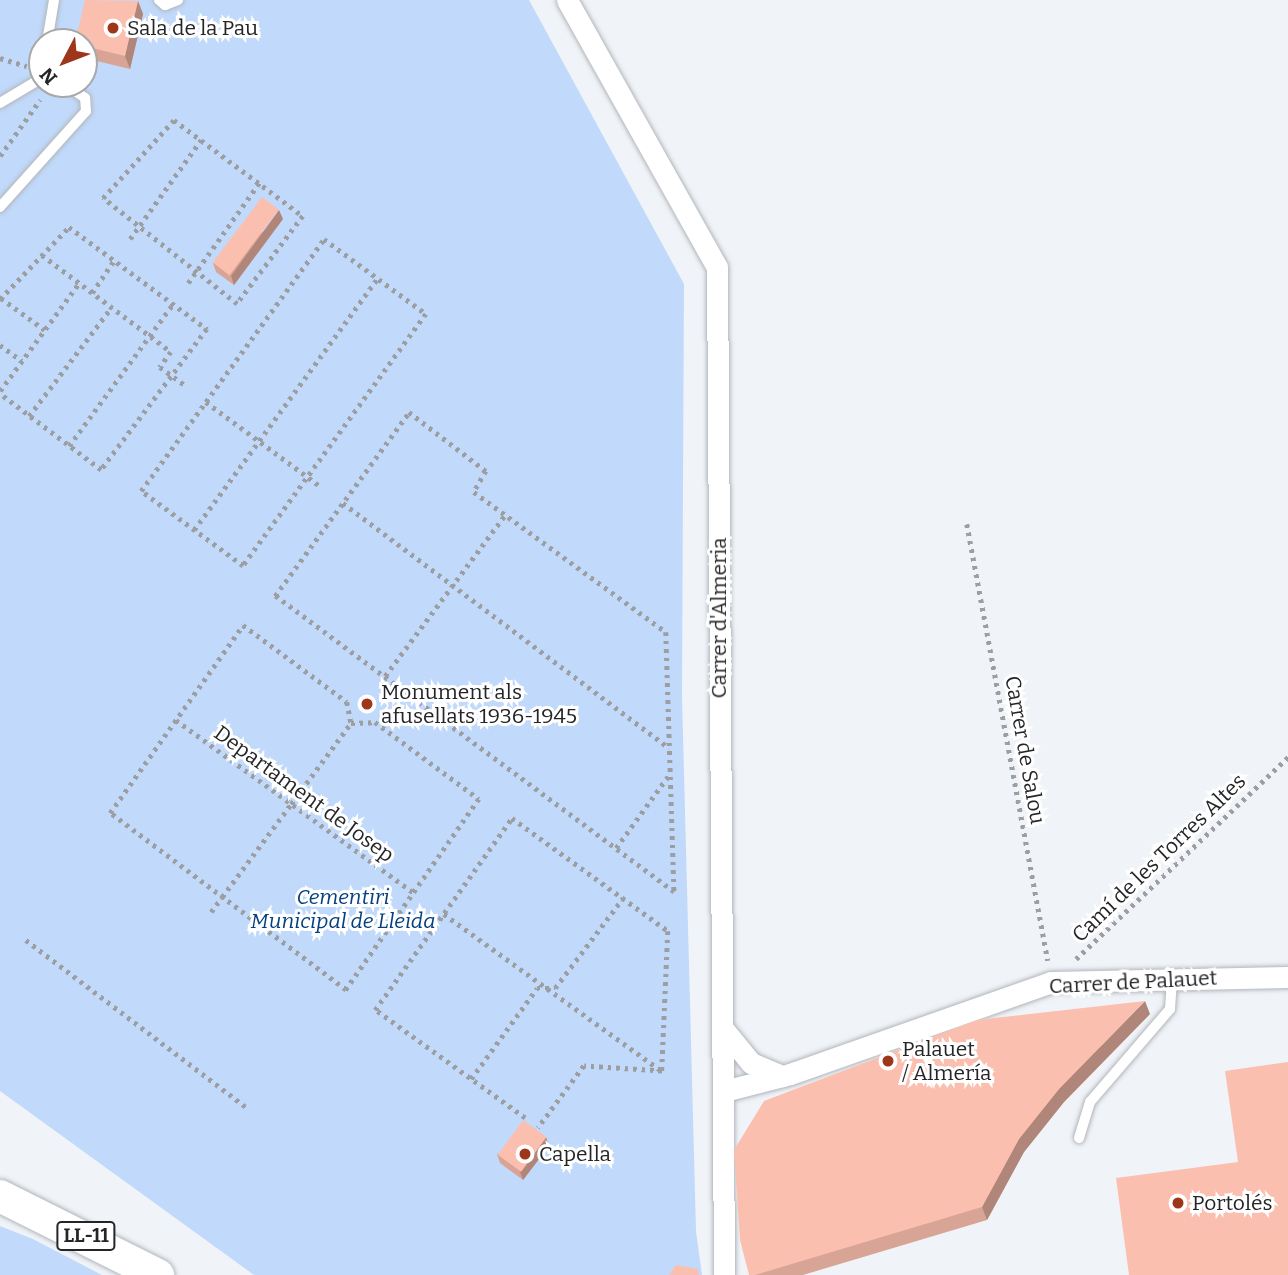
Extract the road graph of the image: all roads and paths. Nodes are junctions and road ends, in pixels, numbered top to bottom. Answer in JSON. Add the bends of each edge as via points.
{"nodes":[{"id":1,"x":54,"y":0,"type":"edge"},
{"id":2,"x":159,"y":0,"type":"edge"},
{"id":3,"x":178,"y":0,"type":"edge"},
{"id":4,"x":566,"y":0,"type":"edge"},
{"id":5,"x":49,"y":28,"type":"edge"},
{"id":6,"x":0,"y":58,"type":"edge"},
{"id":7,"x":28,"y":66,"type":"edge"},
{"id":8,"x":28,"y":90,"type":"edge"},
{"id":9,"x":35,"y":98,"type":"edge"},
{"id":10,"x":85,"y":98,"type":"edge"},
{"id":11,"x":0,"y":103,"type":"edge"},
{"id":12,"x":201,"y":140,"type":"junction"},
{"id":13,"x":0,"y":156,"type":"edge"},
{"id":14,"x":259,"y":183,"type":"junction"},
{"id":15,"x":0,"y":207,"type":"edge"},
{"id":16,"x":139,"y":226,"type":"junction"},
{"id":17,"x":130,"y":239,"type":"dead end"},
{"id":18,"x":42,"y":255,"type":"junction"},
{"id":19,"x":114,"y":260,"type":"junction"},
{"id":20,"x":196,"y":271,"type":"junction"},
{"id":21,"x":378,"y":278,"type":"junction"},
{"id":22,"x":79,"y":283,"type":"junction"},
{"id":23,"x":188,"y":283,"type":"dead end"},
{"id":24,"x":92,"y":293,"type":"junction"},
{"id":25,"x":1,"y":298,"type":"edge"},
{"id":26,"x":173,"y":304,"type":"junction"},
{"id":27,"x":111,"y":307,"type":"junction"},
{"id":28,"x":45,"y":330,"type":"junction"},
{"id":29,"x":150,"y":337,"type":"junction"},
{"id":30,"x":0,"y":345,"type":"edge"},
{"id":31,"x":22,"y":361,"type":"junction"},
{"id":32,"x":172,"y":376,"type":"junction"},
{"id":33,"x":186,"y":386,"type":"dead end"},
{"id":34,"x":0,"y":393,"type":"edge"},
{"id":35,"x":206,"y":401,"type":"junction"},
{"id":36,"x":29,"y":416,"type":"junction"},
{"id":37,"x":260,"y":441,"type":"junction"},
{"id":38,"x":69,"y":446,"type":"junction"},
{"id":39,"x":308,"y":477,"type":"junction"},
{"id":40,"x":320,"y":486,"type":"dead end"},
{"id":41,"x":343,"y":503,"type":"junction"},
{"id":42,"x":505,"y":515,"type":"junction"},
{"id":43,"x":967,"y":524,"type":"dead end"},
{"id":44,"x":194,"y":530,"type":"junction"},
{"id":45,"x":453,"y":586,"type":"junction"},
{"id":46,"x":385,"y":676,"type":"junction"},
{"id":47,"x":176,"y":720,"type":"junction"},
{"id":48,"x":351,"y":723,"type":"junction"},
{"id":49,"x":670,"y":748,"type":"junction"},
{"id":50,"x":1288,"y":757,"type":"edge"},
{"id":51,"x":671,"y":774,"type":"junction"},
{"id":52,"x":292,"y":804,"type":"junction"},
{"id":53,"x":616,"y":848,"type":"junction"},
{"id":54,"x":414,"y":893,"type":"junction"},
{"id":55,"x":222,"y":897,"type":"junction"},
{"id":56,"x":623,"y":898,"type":"junction"},
{"id":57,"x":211,"y":912,"type":"dead end"},
{"id":58,"x":444,"y":914,"type":"junction"},
{"id":59,"x":26,"y":940,"type":"dead end"},
{"id":60,"x":1288,"y":977,"type":"edge"},
{"id":61,"x":1172,"y":978,"type":"junction"},
{"id":62,"x":1052,"y":982,"type":"junction"},
{"id":63,"x":547,"y":988,"type":"junction"},
{"id":64,"x":724,"y":1030,"type":"junction"},
{"id":65,"x":662,"y":1071,"type":"junction"},
{"id":66,"x":782,"y":1076,"type":"junction"},
{"id":67,"x":471,"y":1079,"type":"junction"},
{"id":68,"x":724,"y":1091,"type":"junction"},
{"id":69,"x":249,"y":1109,"type":"dead end"},
{"id":70,"x":525,"y":1118,"type":"edge"},
{"id":71,"x":538,"y":1128,"type":"edge"},
{"id":72,"x":1079,"y":1138,"type":"dead end"},
{"id":73,"x":0,"y":1196,"type":"edge"},
{"id":74,"x":158,"y":1275,"type":"edge"},
{"id":75,"x":724,"y":1275,"type":"edge"}],
"edges":[{"from":1,"to":5,"type":"lane"},
{"from":2,"to":3,"type":"lane","via":[[165,5]]},
{"from":4,"to":64,"type":"street","name":"Carrer d'Almeria","via":[[717,267],[720,980]]},
{"from":6,"to":7,"type":"path"},
{"from":8,"to":11,"type":"lane"},
{"from":9,"to":13,"type":"path"},
{"from":10,"to":15,"type":"lane","via":[[86,111]]},
{"from":12,"to":14,"type":"path"},
{"from":12,"to":16,"type":"path"},
{"from":12,"to":16,"type":"path","via":[[174,120],[103,198]]},
{"from":14,"to":20,"type":"path"},
{"from":14,"to":20,"type":"path","via":[[303,216],[237,304]]},
{"from":16,"to":17,"type":"path"},
{"from":16,"to":20,"type":"path"},
{"from":18,"to":19,"type":"path","via":[[69,227]]},
{"from":18,"to":22,"type":"path"},
{"from":18,"to":25,"type":"path"},
{"from":19,"to":24,"type":"path"},
{"from":19,"to":26,"type":"path"},
{"from":20,"to":23,"type":"path"},
{"from":21,"to":35,"type":"path","via":[[324,239]]},
{"from":21,"to":37,"type":"path"},
{"from":21,"to":39,"type":"path","via":[[426,314]]},
{"from":22,"to":24,"type":"path"},
{"from":22,"to":28,"type":"path"},
{"from":24,"to":27,"type":"path"},
{"from":25,"to":28,"type":"path"},
{"from":26,"to":29,"type":"path"},
{"from":26,"to":32,"type":"path","via":[[207,329]]},
{"from":27,"to":29,"type":"path"},
{"from":27,"to":36,"type":"path"},
{"from":28,"to":31,"type":"path"},
{"from":29,"to":32,"type":"path","via":[[171,352],[160,368]]},
{"from":29,"to":38,"type":"path"},
{"from":30,"to":31,"type":"path"},
{"from":31,"to":34,"type":"path"},
{"from":32,"to":33,"type":"path"},
{"from":32,"to":38,"type":"path","via":[[101,470]]},
{"from":34,"to":36,"type":"path"},
{"from":35,"to":37,"type":"path"},
{"from":35,"to":44,"type":"path","via":[[141,491]]},
{"from":36,"to":38,"type":"path"},
{"from":37,"to":39,"type":"path"},
{"from":37,"to":44,"type":"path"},
{"from":39,"to":40,"type":"path"},
{"from":39,"to":44,"type":"path","via":[[243,566]]},
{"from":41,"to":42,"type":"path","via":[[409,412],[486,471],[474,492]]},
{"from":41,"to":45,"type":"path"},
{"from":41,"to":46,"type":"path","via":[[275,596]]},
{"from":42,"to":45,"type":"path"},
{"from":42,"to":49,"type":"path","via":[[666,632]]},
{"from":43,"to":62,"type":"path","name":"Carrer de Salou"},
{"from":45,"to":46,"type":"path"},
{"from":45,"to":49,"type":"path"},
{"from":46,"to":53,"type":"path"},
{"from":47,"to":48,"type":"path","via":[[243,625],[347,702]]},
{"from":47,"to":52,"type":"path","name":"Departament de Josep"},
{"from":47,"to":55,"type":"path","via":[[110,813]]},
{"from":48,"to":52,"type":"path"},
{"from":48,"to":54,"type":"path","via":[[375,722],[479,799]]},
{"from":49,"to":51,"type":"path"},
{"from":50,"to":62,"type":"path","name":"Camí de les Torres Altes"},
{"from":51,"to":53,"type":"path"},
{"from":51,"to":53,"type":"path","via":[[674,892]]},
{"from":52,"to":54,"type":"path","name":"Departament de Josep"},
{"from":52,"to":55,"type":"path"},
{"from":54,"to":55,"type":"path","via":[[346,990]]},
{"from":55,"to":57,"type":"path"},
{"from":56,"to":58,"type":"path","via":[[512,818]]},
{"from":56,"to":63,"type":"path","via":[[555,988]]},
{"from":56,"to":65,"type":"path","via":[[668,931]]},
{"from":58,"to":63,"type":"path"},
{"from":58,"to":67,"type":"path","via":[[375,1010]]},
{"from":59,"to":69,"type":"path"},
{"from":60,"to":61,"type":"street","name":"Carrer de Palauet"},
{"from":61,"to":62,"type":"street","name":"Carrer de Palauet"},
{"from":61,"to":72,"type":"lane","via":[[1170,1009],[1090,1102]]},
{"from":62,"to":66,"type":"street","name":"Carrer de Palauet"},
{"from":63,"to":65,"type":"path"},
{"from":63,"to":67,"type":"path","via":[[537,988]]},
{"from":64,"to":66,"type":"street","via":[[751,1063]]},
{"from":64,"to":68,"type":"street","name":"Carrer d'Almeria"},
{"from":65,"to":71,"type":"path","via":[[584,1066]]},
{"from":66,"to":68,"type":"street","name":"Carrer de Palauet"},
{"from":67,"to":70,"type":"path"},
{"from":68,"to":75,"type":"street","name":"Carrer d'Almeria"},
{"from":73,"to":74,"type":"main road","number":"LL-11"}]}
